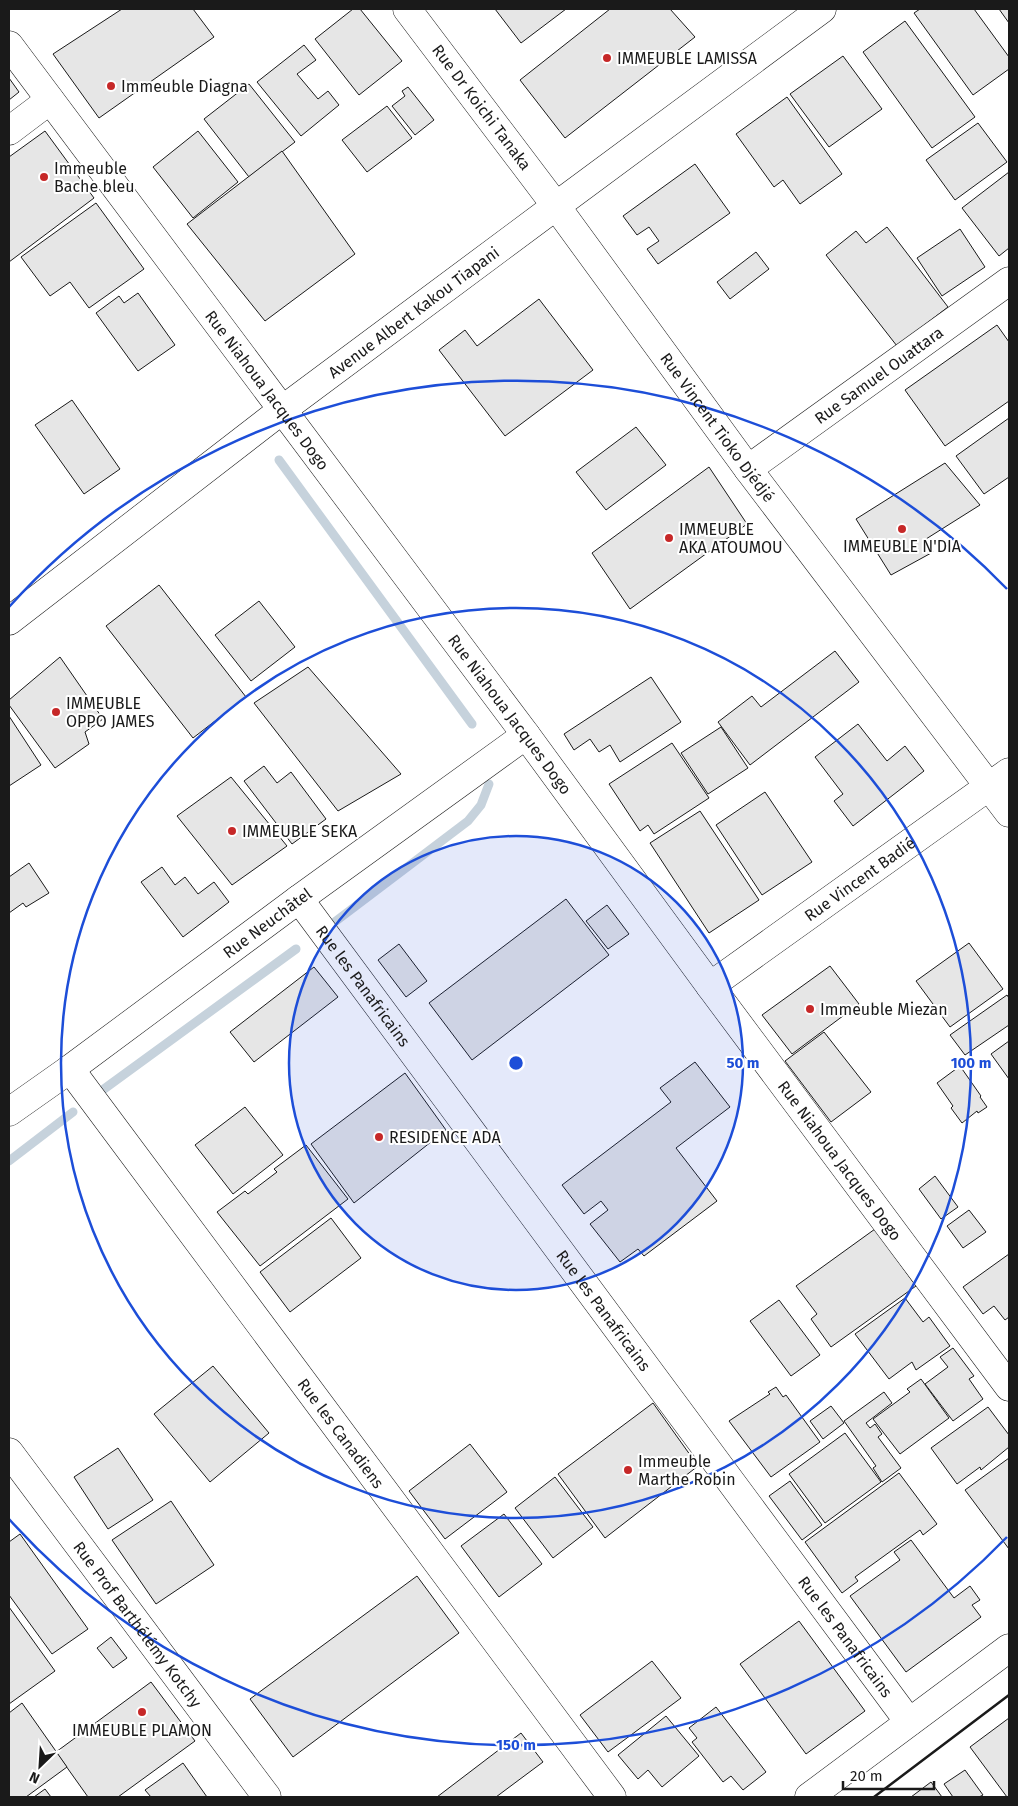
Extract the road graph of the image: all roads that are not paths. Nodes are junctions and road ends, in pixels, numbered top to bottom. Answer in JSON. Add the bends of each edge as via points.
{"nodes":[{"id":1,"x":407,"y":9,"type":"edge"},
{"id":2,"x":822,"y":9,"type":"edge"},
{"id":3,"x":9,"y":45,"type":"edge"},
{"id":4,"x":50,"y":100,"type":"junction"},
{"id":5,"x":9,"y":131,"type":"edge"},
{"id":6,"x":556,"y":206,"type":"junction"},
{"id":7,"x":1006,"y":291,"type":"edge"},
{"id":8,"x":282,"y":410,"type":"junction"},
{"id":9,"x":748,"y":469,"type":"junction"},
{"id":10,"x":9,"y":621,"type":"edge"},
{"id":11,"x":526,"y":735,"type":"junction"},
{"id":12,"x":1000,"y":779,"type":"edge"},
{"id":13,"x":1009,"y":813,"type":"edge"},
{"id":14,"x":299,"y":899,"type":"junction"},
{"id":15,"x":710,"y":986,"type":"junction"},
{"id":16,"x":70,"y":1069,"type":"junction"},
{"id":17,"x":9,"y":1112,"type":"edge"},
{"id":18,"x":1009,"y":1387,"type":"edge"},
{"id":19,"x":9,"y":1452,"type":"edge"},
{"id":20,"x":1009,"y":1648,"type":"edge"},
{"id":21,"x":909,"y":1722,"type":"junction"},
{"id":22,"x":267,"y":1797,"type":"edge"},
{"id":23,"x":612,"y":1797,"type":"edge"},
{"id":24,"x":809,"y":1797,"type":"edge"}],
"edges":[{"from":1,"to":6,"type":"street","name":"Rue Dr Koichi Tanaka"},
{"from":2,"to":6,"type":"street","name":"Avenue Albert Kakou Tiapani"},
{"from":3,"to":4,"type":"street","name":"Rue Niahoua Jacques Dogo"},
{"from":4,"to":5,"type":"street"},
{"from":4,"to":8,"type":"street","name":"Rue Niahoua Jacques Dogo"},
{"from":6,"to":8,"type":"street","name":"Avenue Albert Kakou Tiapani"},
{"from":6,"to":9,"type":"street","name":"Rue Vincent Tioko Djédjé"},
{"from":7,"to":9,"type":"street","name":"Rue Samuel Ouattara"},
{"from":8,"to":10,"type":"street","name":"Avenue Albert Kakou Tiapani"},
{"from":8,"to":11,"type":"street","name":"Rue Niahoua Jacques Dogo"},
{"from":9,"to":12,"type":"street","name":"Rue Vincent Tioko Djédjé"},
{"from":11,"to":14,"type":"street","name":"Rue Neuchâtel"},
{"from":11,"to":15,"type":"street","name":"Rue Niahoua Jacques Dogo"},
{"from":12,"to":13,"type":"street","name":"Rue Vincent Tioko Djédjé"},
{"from":12,"to":15,"type":"street","name":"Rue Vincent Badié"},
{"from":14,"to":16,"type":"street","name":"Rue Neuchâtel"},
{"from":14,"to":21,"type":"street","name":"Rue les Panafricains"},
{"from":15,"to":18,"type":"street","name":"Rue Niahoua Jacques Dogo"},
{"from":16,"to":17,"type":"street","name":"Rue Neuchâtel"},
{"from":16,"to":23,"type":"street","name":"Rue les Canadiens"},
{"from":19,"to":22,"type":"street","name":"Rue Prof Barthélémy Kotchy"},
{"from":20,"to":21,"type":"street"},
{"from":21,"to":24,"type":"street"}]}
